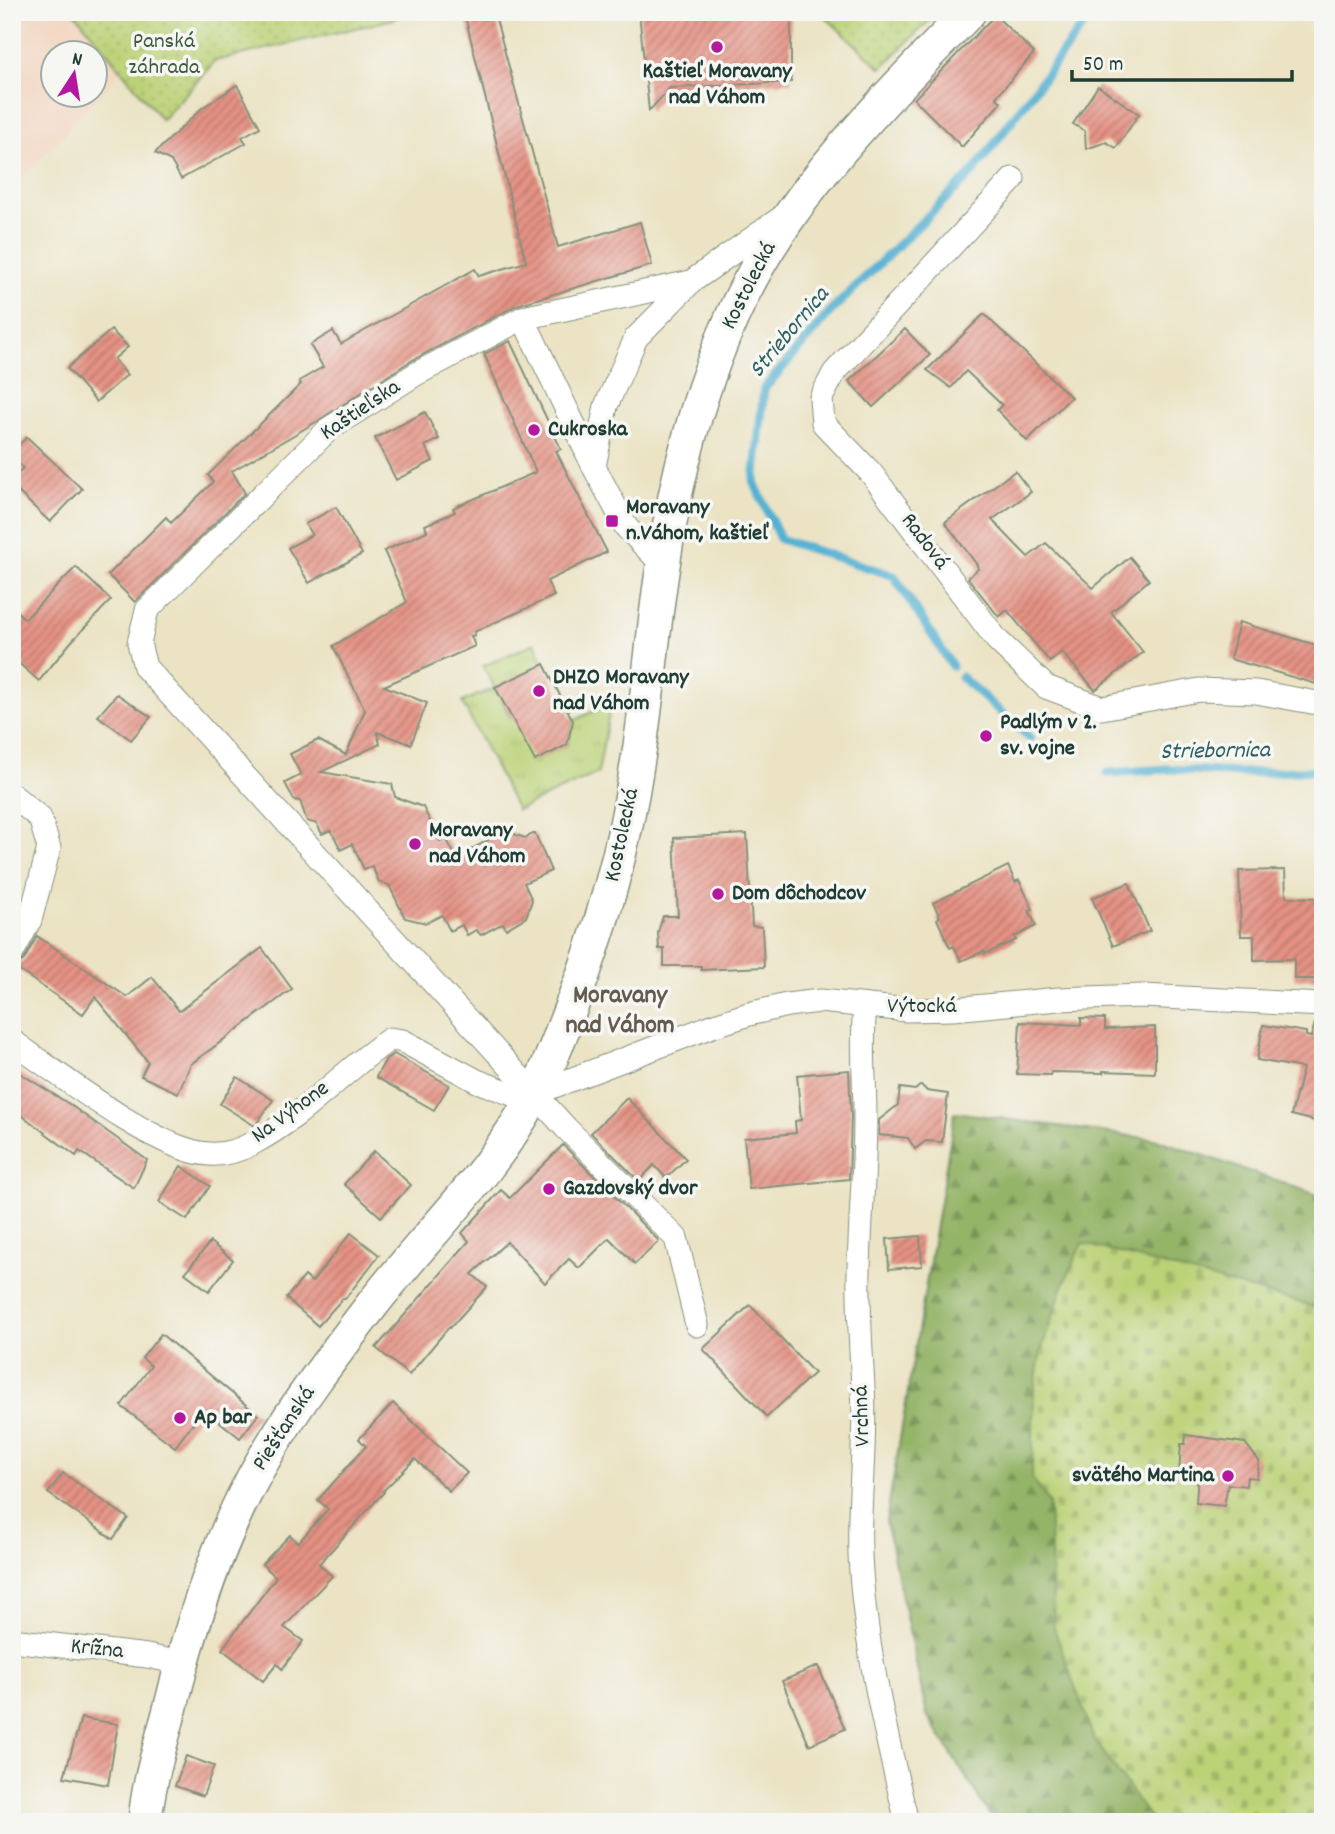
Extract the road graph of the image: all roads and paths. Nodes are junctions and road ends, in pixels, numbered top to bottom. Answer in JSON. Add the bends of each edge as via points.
{"nodes":[{"id":1,"x":969,"y":12,"type":"edge"},
{"id":2,"x":1013,"y":179,"type":"dead end"},
{"id":3,"x":790,"y":212,"type":"junction"},
{"id":4,"x":691,"y":282,"type":"junction"},
{"id":5,"x":523,"y":318,"type":"junction"},
{"id":6,"x":594,"y":467,"type":"junction"},
{"id":7,"x":663,"y":565,"type":"junction"},
{"id":8,"x":1323,"y":704,"type":"edge"},
{"id":9,"x":12,"y":795,"type":"edge"},
{"id":10,"x":12,"y":953,"type":"edge"},
{"id":11,"x":1323,"y":1005,"type":"edge"},
{"id":12,"x":864,"y":1006,"type":"junction"},
{"id":13,"x":12,"y":1041,"type":"edge"},
{"id":14,"x":536,"y":1093,"type":"junction"},
{"id":15,"x":697,"y":1325,"type":"dead end"},
{"id":16,"x":12,"y":1640,"type":"edge"},
{"id":17,"x":181,"y":1663,"type":"junction"},
{"id":18,"x":145,"y":1822,"type":"edge"},
{"id":19,"x":907,"y":1822,"type":"edge"}],
"edges":[{"from":1,"to":3,"type":"main road","name":"Kostolecká","via":[[842,147]]},
{"from":2,"to":8,"type":"street","name":"Radová","via":[[834,373],[821,398],[823,422],[871,473],[997,640],[1046,687],[1102,708],[1199,691],[1256,692]]},
{"from":3,"to":4,"type":"street","name":"Kostolecká"},
{"from":3,"to":7,"type":"main road","name":"Kostolecká","via":[[750,280],[718,351],[685,455]]},
{"from":4,"to":5,"type":"street","name":"Kostolecká"},
{"from":4,"to":6,"type":"street","name":"Kostolecká","via":[[636,338],[606,406]]},
{"from":5,"to":6,"type":"street"},
{"from":5,"to":14,"type":"street","name":"Kaštieľska","via":[[416,374],[330,428],[147,610],[139,643],[145,667]]},
{"from":6,"to":7,"type":"street","via":[[626,527]]},
{"from":7,"to":14,"type":"main road","name":"Kostolecká","via":[[639,758],[610,896]]},
{"from":9,"to":10,"type":"street","via":[[40,818],[49,848],[30,920]]},
{"from":11,"to":12,"type":"street","name":"Výtocká","via":[[1143,996],[953,1009]]},
{"from":12,"to":14,"type":"street","name":"Výtocká","via":[[820,1001],[787,1004]]},
{"from":12,"to":19,"type":"street","name":"Vrchná","via":[[859,1273],[865,1444],[861,1573],[877,1692]]},
{"from":13,"to":14,"type":"street","name":"Na Výhone","via":[[137,1125],[185,1149],[209,1154],[233,1152],[278,1128],[390,1039],[403,1041],[512,1094]]},
{"from":14,"to":15,"type":"street","via":[[676,1238]]},
{"from":14,"to":17,"type":"main road","name":"Piešťanská","via":[[495,1155],[373,1303],[265,1456],[206,1585]]},
{"from":16,"to":17,"type":"street","name":"Krížna"},
{"from":17,"to":18,"type":"main road","name":"Piešťanská"}]}
